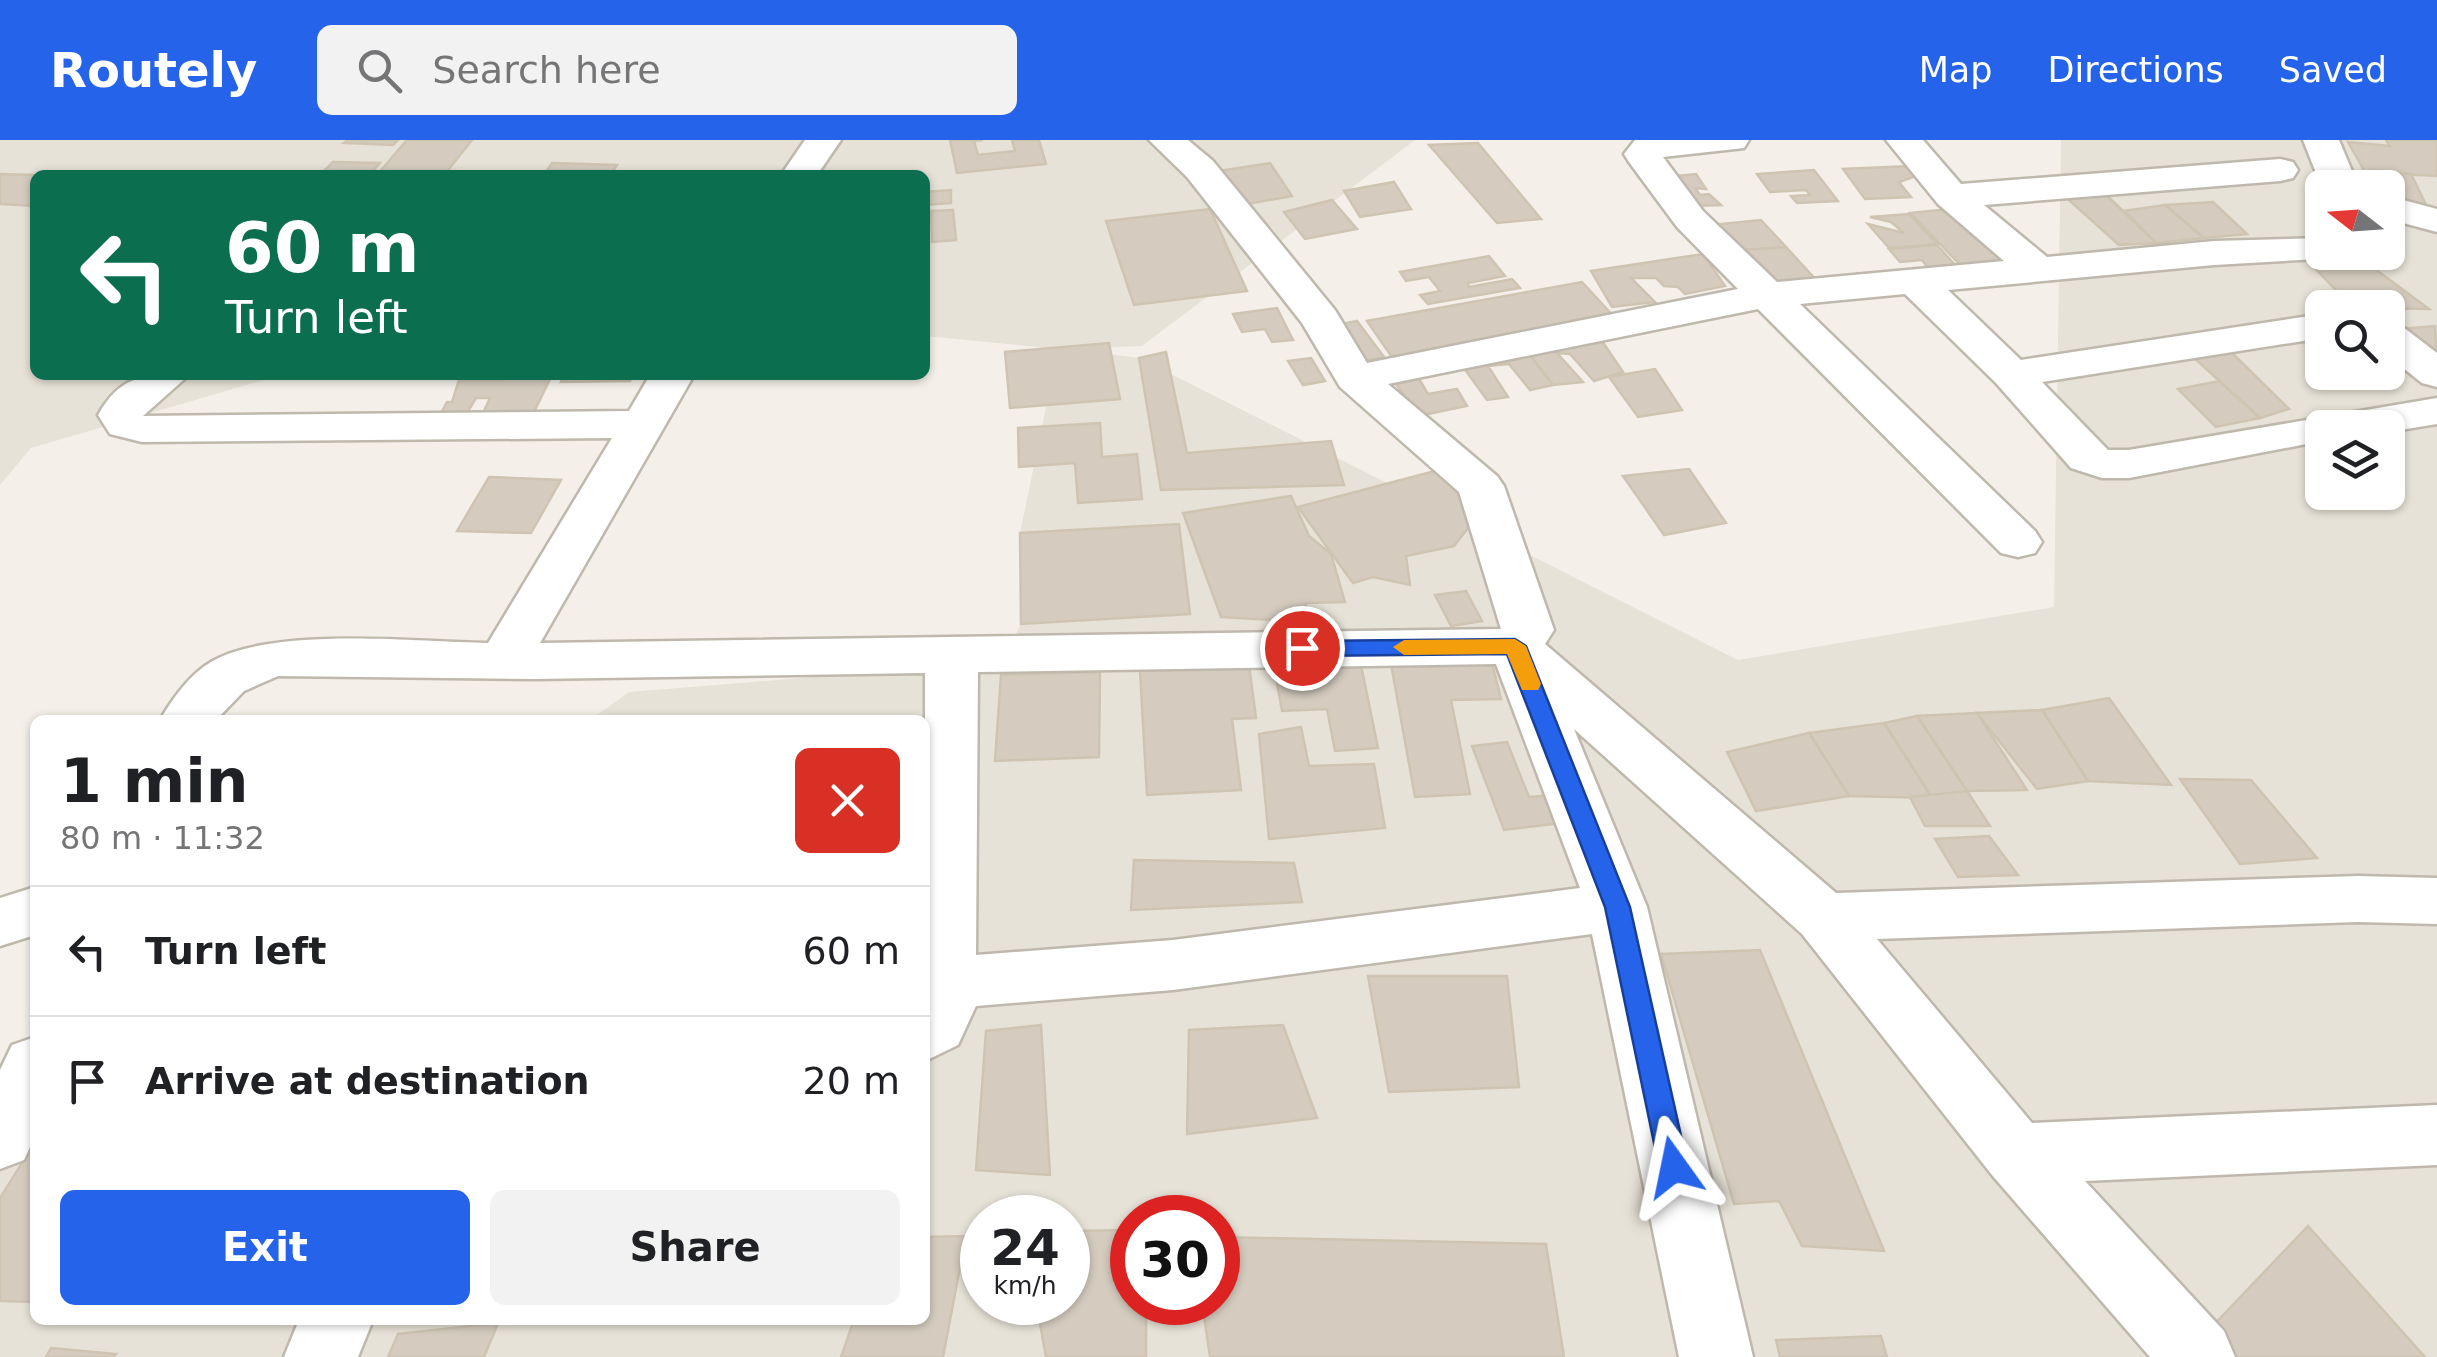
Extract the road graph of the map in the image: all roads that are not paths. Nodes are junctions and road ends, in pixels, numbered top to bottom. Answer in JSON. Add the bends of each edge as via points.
{"nodes":[{"id":1,"x":823,"y":140,"type":"edge"},
{"id":2,"x":1166,"y":140,"type":"edge"},
{"id":3,"x":1731,"y":140,"type":"edge"},
{"id":4,"x":1904,"y":140,"type":"edge"},
{"id":5,"x":2205,"y":140,"type":"edge"},
{"id":6,"x":2321,"y":140,"type":"edge"},
{"id":7,"x":802,"y":170,"type":"edge"},
{"id":8,"x":2280,"y":170,"type":"junction"},
{"id":9,"x":2333,"y":170,"type":"edge"},
{"id":10,"x":2305,"y":180,"type":"edge"},
{"id":11,"x":1951,"y":196,"type":"junction"},
{"id":12,"x":2405,"y":212,"type":"edge"},
{"id":13,"x":2437,"y":221,"type":"edge"},
{"id":14,"x":2303,"y":252,"type":"edge"},
{"id":15,"x":2041,"y":272,"type":"junction"},
{"id":16,"x":1918,"y":283,"type":"junction"},
{"id":17,"x":2336,"y":290,"type":"edge"},
{"id":18,"x":1768,"y":296,"type":"junction"},
{"id":19,"x":2437,"y":326,"type":"edge"},
{"id":20,"x":2305,"y":329,"type":"edge"},
{"id":21,"x":2405,"y":331,"type":"edge"},
{"id":22,"x":2405,"y":347,"type":"edge"},
{"id":23,"x":2011,"y":374,"type":"junction"},
{"id":24,"x":2437,"y":374,"type":"edge"},
{"id":25,"x":1355,"y":378,"type":"junction"},
{"id":26,"x":161,"y":380,"type":"edge"},
{"id":27,"x":669,"y":380,"type":"edge"},
{"id":28,"x":2437,"y":411,"type":"edge"},
{"id":29,"x":2405,"y":416,"type":"edge"},
{"id":30,"x":643,"y":424,"type":"junction"},
{"id":31,"x":2305,"y":431,"type":"edge"},
{"id":32,"x":2018,"y":542,"type":"dead end"},
{"id":33,"x":1515,"y":646,"type":"junction"},
{"id":34,"x":952,"y":653,"type":"junction"},
{"id":35,"x":504,"y":660,"type":"junction"},
{"id":36,"x":191,"y":715,"type":"edge"},
{"id":37,"x":936,"y":822,"type":"edge"},
{"id":38,"x":2437,"y":901,"type":"edge"},
{"id":39,"x":1618,"y":907,"type":"junction"},
{"id":40,"x":30,"y":913,"type":"edge"},
{"id":41,"x":1823,"y":917,"type":"junction"},
{"id":42,"x":0,"y":922,"type":"edge"},
{"id":43,"x":935,"y":1008,"type":"edge"},
{"id":44,"x":2437,"y":1135,"type":"edge"},
{"id":45,"x":2016,"y":1154,"type":"junction"},
{"id":46,"x":334,"y":1325,"type":"edge"},
{"id":47,"x":320,"y":1357,"type":"edge"},
{"id":48,"x":1716,"y":1357,"type":"edge"},
{"id":49,"x":2198,"y":1357,"type":"edge"}],
"edges":[{"from":1,"to":7,"type":"street"},
{"from":2,"to":25,"type":"street","via":[[1200,169],[1320,319]]},
{"from":3,"to":18,"type":"street","via":[[1646,148],[1642,154],[1690,219]]},
{"from":4,"to":11,"type":"street"},
{"from":5,"to":8,"type":"street"},
{"from":6,"to":9,"type":"street"},
{"from":8,"to":10,"type":"street"},
{"from":8,"to":11,"type":"street"},
{"from":11,"to":15,"type":"street"},
{"from":12,"to":13,"type":"street"},
{"from":14,"to":15,"type":"street","via":[[2214,253]]},
{"from":14,"to":17,"type":"street"},
{"from":15,"to":16,"type":"street"},
{"from":16,"to":18,"type":"street"},
{"from":16,"to":23,"type":"street"},
{"from":18,"to":25,"type":"street"},
{"from":18,"to":32,"type":"street"},
{"from":19,"to":21,"type":"street"},
{"from":20,"to":23,"type":"street"},
{"from":22,"to":24,"type":"street"},
{"from":23,"to":31,"type":"street","via":[[2087,458],[2102,464]]},
{"from":25,"to":33,"type":"street","via":[[1481,486],[1528,630]]},
{"from":26,"to":30,"type":"street","via":[[124,408],[126,424]]},
{"from":27,"to":30,"type":"street"},
{"from":28,"to":29,"type":"street"},
{"from":30,"to":35,"type":"street"},
{"from":33,"to":34,"type":"street"},
{"from":33,"to":39,"type":"street"},
{"from":33,"to":41,"type":"street"},
{"from":34,"to":35,"type":"street"},
{"from":34,"to":37,"type":"street"},
{"from":35,"to":36,"type":"street","via":[[278,658],[238,668]]},
{"from":37,"to":43,"type":"street"},
{"from":38,"to":41,"type":"street"},
{"from":39,"to":43,"type":"street","via":[[1173,965]]},
{"from":39,"to":48,"type":"street"},
{"from":40,"to":42,"type":"street"},
{"from":41,"to":45,"type":"street"},
{"from":44,"to":45,"type":"street"},
{"from":45,"to":49,"type":"street"},
{"from":46,"to":47,"type":"street"}]}
